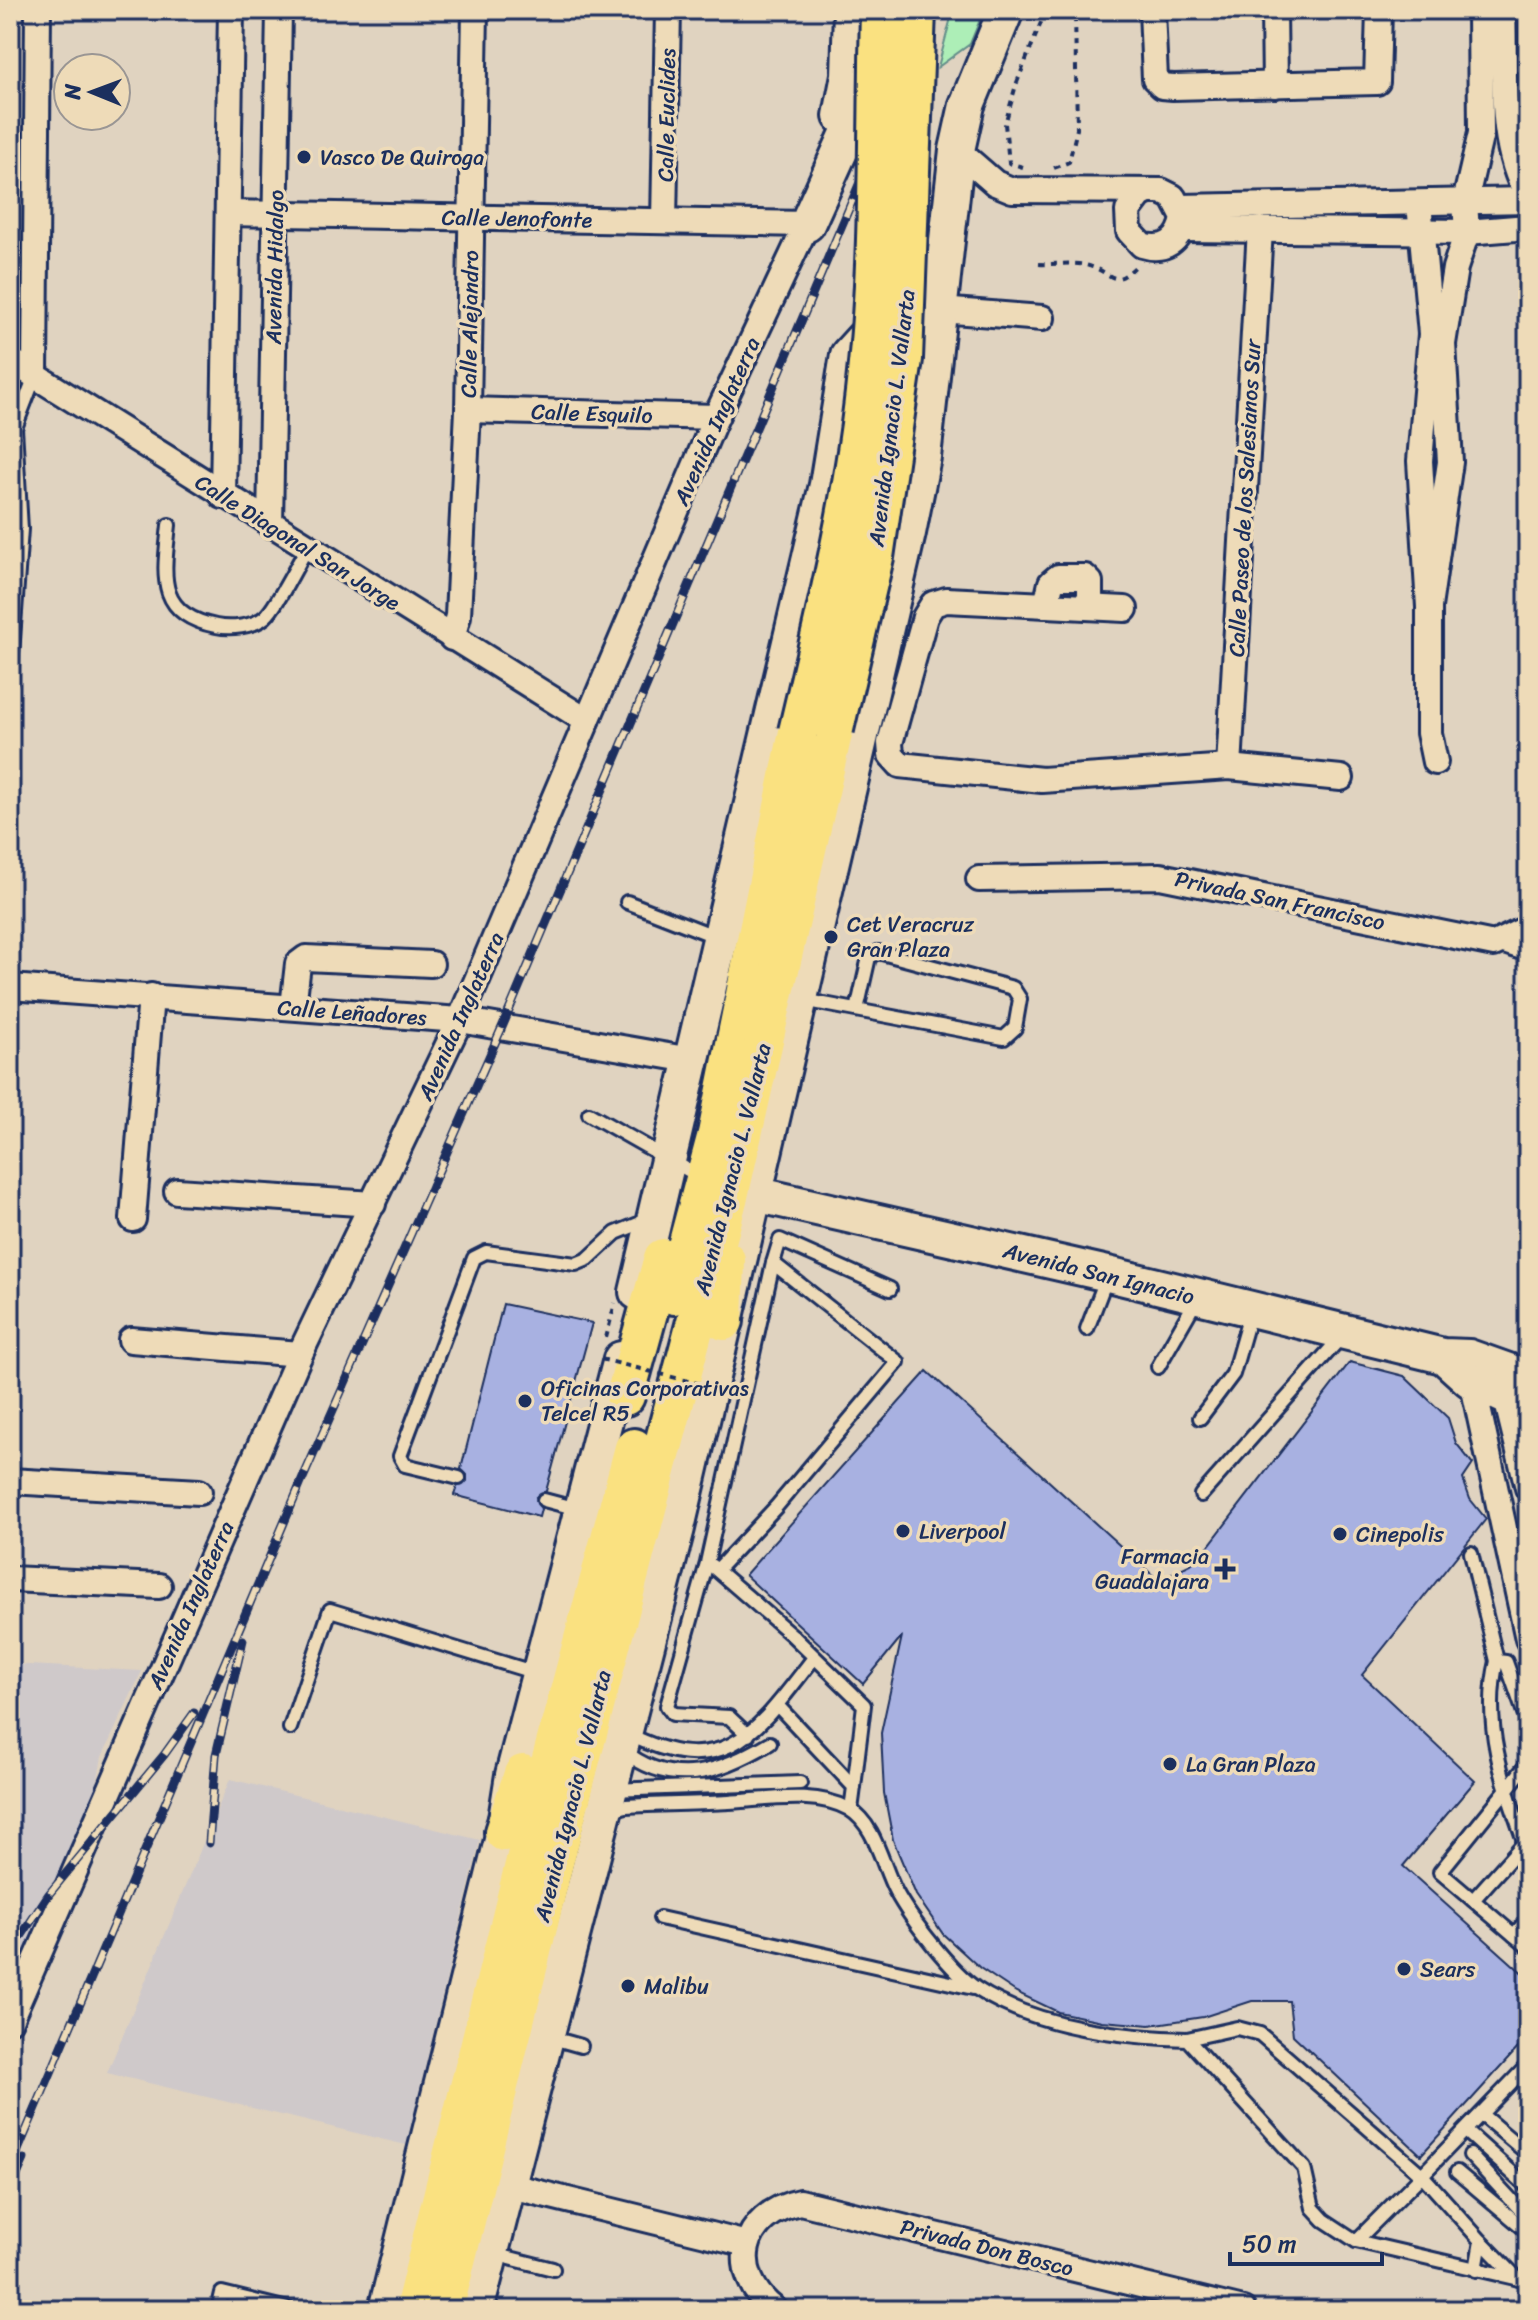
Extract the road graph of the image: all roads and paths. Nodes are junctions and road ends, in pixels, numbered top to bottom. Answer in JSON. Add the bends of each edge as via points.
{"nodes":[{"id":1,"x":38,"y":10,"type":"edge"},
{"id":2,"x":231,"y":10,"type":"edge"},
{"id":3,"x":279,"y":10,"type":"edge"},
{"id":4,"x":475,"y":10,"type":"edge"},
{"id":5,"x":668,"y":10,"type":"edge"},
{"id":6,"x":851,"y":10,"type":"edge"},
{"id":7,"x":880,"y":10,"type":"edge"},
{"id":8,"x":905,"y":10,"type":"edge"},
{"id":9,"x":916,"y":10,"type":"edge"},
{"id":10,"x":1006,"y":10,"type":"edge"},
{"id":11,"x":1046,"y":10,"type":"edge"},
{"id":12,"x":1075,"y":10,"type":"edge"},
{"id":13,"x":1152,"y":10,"type":"edge"},
{"id":14,"x":1274,"y":10,"type":"edge"},
{"id":15,"x":1379,"y":10,"type":"edge"},
{"id":16,"x":1480,"y":10,"type":"edge"},
{"id":17,"x":1503,"y":10,"type":"edge"},
{"id":18,"x":1275,"y":85,"type":"junction"},
{"id":19,"x":957,"y":150,"type":"junction"},
{"id":20,"x":1030,"y":170,"type":"dead end"},
{"id":21,"x":1041,"y":173,"type":"dead end"},
{"id":22,"x":1148,"y":191,"type":"junction"},
{"id":23,"x":1528,"y":198,"type":"edge"},
{"id":24,"x":1465,"y":202,"type":"junction"},
{"id":25,"x":1419,"y":203,"type":"junction"},
{"id":26,"x":812,"y":210,"type":"junction"},
{"id":27,"x":228,"y":213,"type":"junction"},
{"id":28,"x":275,"y":213,"type":"junction"},
{"id":29,"x":471,"y":217,"type":"junction"},
{"id":30,"x":1182,"y":218,"type":"junction"},
{"id":31,"x":664,"y":221,"type":"junction"},
{"id":32,"x":1528,"y":227,"type":"edge"},
{"id":33,"x":1260,"y":229,"type":"junction"},
{"id":34,"x":1419,"y":230,"type":"junction"},
{"id":35,"x":1467,"y":232,"type":"junction"},
{"id":36,"x":1151,"y":248,"type":"junction"},
{"id":37,"x":1039,"y":264,"type":"dead end"},
{"id":38,"x":1426,"y":268,"type":"junction"},
{"id":39,"x":1455,"y":268,"type":"junction"},
{"id":40,"x":940,"y":310,"type":"junction"},
{"id":41,"x":1042,"y":318,"type":"dead end"},
{"id":42,"x":1438,"y":334,"type":"junction"},
{"id":43,"x":10,"y":360,"type":"edge"},
{"id":44,"x":934,"y":370,"type":"junction"},
{"id":45,"x":35,"y":376,"type":"junction"},
{"id":46,"x":468,"y":410,"type":"junction"},
{"id":47,"x":716,"y":417,"type":"junction"},
{"id":48,"x":13,"y":428,"type":"edge"},
{"id":49,"x":223,"y":496,"type":"junction"},
{"id":50,"x":169,"y":525,"type":"dead end"},
{"id":51,"x":270,"y":525,"type":"junction"},
{"id":52,"x":15,"y":530,"type":"edge"},
{"id":53,"x":307,"y":548,"type":"junction"},
{"id":54,"x":1125,"y":609,"type":"dead end"},
{"id":55,"x":452,"y":638,"type":"junction"},
{"id":56,"x":11,"y":659,"type":"edge"},
{"id":57,"x":10,"y":681,"type":"edge"},
{"id":58,"x":587,"y":721,"type":"junction"},
{"id":59,"x":816,"y":730,"type":"junction"},
{"id":60,"x":1435,"y":762,"type":"dead end"},
{"id":61,"x":1229,"y":767,"type":"junction"},
{"id":62,"x":1341,"y":778,"type":"dead end"},
{"id":63,"x":979,"y":879,"type":"dead end"},
{"id":64,"x":627,"y":902,"type":"dead end"},
{"id":65,"x":1528,"y":928,"type":"edge"},
{"id":66,"x":720,"y":938,"type":"junction"},
{"id":67,"x":1494,"y":944,"type":"junction"},
{"id":68,"x":1528,"y":955,"type":"edge"},
{"id":69,"x":431,"y":964,"type":"dead end"},
{"id":70,"x":10,"y":987,"type":"edge"},
{"id":71,"x":151,"y":996,"type":"junction"},
{"id":72,"x":800,"y":999,"type":"junction"},
{"id":73,"x":293,"y":1007,"type":"junction"},
{"id":74,"x":857,"y":1010,"type":"junction"},
{"id":75,"x":460,"y":1020,"type":"junction"},
{"id":76,"x":691,"y":1060,"type":"junction"},
{"id":77,"x":589,"y":1114,"type":"dead end"},
{"id":78,"x":709,"y":1180,"type":"junction"},
{"id":79,"x":177,"y":1191,"type":"dead end"},
{"id":80,"x":373,"y":1204,"type":"junction"},
{"id":81,"x":655,"y":1217,"type":"junction"},
{"id":82,"x":133,"y":1219,"type":"dead end"},
{"id":83,"x":773,"y":1263,"type":"junction"},
{"id":84,"x":1108,"y":1274,"type":"junction"},
{"id":85,"x":890,"y":1289,"type":"dead end"},
{"id":86,"x":1198,"y":1297,"type":"junction"},
{"id":87,"x":1251,"y":1311,"type":"junction"},
{"id":88,"x":724,"y":1321,"type":"joint"},
{"id":89,"x":1087,"y":1329,"type":"dead end"},
{"id":90,"x":1345,"y":1333,"type":"junction"},
{"id":91,"x":131,"y":1340,"type":"dead end"},
{"id":92,"x":300,"y":1354,"type":"junction"},
{"id":93,"x":601,"y":1359,"type":"dead end"},
{"id":94,"x":1158,"y":1367,"type":"dead end"},
{"id":95,"x":1492,"y":1377,"type":"edge"},
{"id":96,"x":720,"y":1389,"type":"dead end"},
{"id":97,"x":625,"y":1396,"type":"dead end"},
{"id":98,"x":1200,"y":1418,"type":"dead end"},
{"id":99,"x":459,"y":1478,"type":"dead end"},
{"id":100,"x":10,"y":1481,"type":"edge"},
{"id":101,"x":1528,"y":1488,"type":"edge"},
{"id":102,"x":199,"y":1492,"type":"dead end"},
{"id":103,"x":1201,"y":1495,"type":"dead end"},
{"id":104,"x":544,"y":1500,"type":"dead end"},
{"id":105,"x":581,"y":1510,"type":"junction"},
{"id":106,"x":590,"y":1553,"type":"dead end"},
{"id":107,"x":1471,"y":1553,"type":"dead end"},
{"id":108,"x":712,"y":1566,"type":"junction"},
{"id":109,"x":10,"y":1579,"type":"edge"},
{"id":110,"x":159,"y":1586,"type":"dead end"},
{"id":111,"x":1528,"y":1639,"type":"edge"},
{"id":112,"x":813,"y":1659,"type":"junction"},
{"id":113,"x":1497,"y":1661,"type":"junction"},
{"id":114,"x":539,"y":1674,"type":"junction"},
{"id":115,"x":777,"y":1705,"type":"junction"},
{"id":116,"x":1528,"y":1724,"type":"edge"},
{"id":117,"x":290,"y":1728,"type":"dead end"},
{"id":118,"x":748,"y":1735,"type":"junction"},
{"id":119,"x":624,"y":1741,"type":"junction"},
{"id":120,"x":770,"y":1743,"type":"dead end"},
{"id":121,"x":1528,"y":1763,"type":"edge"},
{"id":122,"x":800,"y":1783,"type":"dead end"},
{"id":123,"x":854,"y":1787,"type":"junction"},
{"id":124,"x":1507,"y":1790,"type":"junction"},
{"id":125,"x":608,"y":1801,"type":"junction"},
{"id":126,"x":851,"y":1810,"type":"junction"},
{"id":127,"x":1528,"y":1813,"type":"edge"},
{"id":128,"x":504,"y":1832,"type":"junction"},
{"id":129,"x":1526,"y":1847,"type":"edge"},
{"id":130,"x":1473,"y":1900,"type":"junction"},
{"id":131,"x":660,"y":1918,"type":"dead end"},
{"id":132,"x":1528,"y":1919,"type":"edge"},
{"id":133,"x":1514,"y":1935,"type":"junction"},
{"id":134,"x":1528,"y":1947,"type":"edge"},
{"id":135,"x":974,"y":1988,"type":"junction"},
{"id":136,"x":466,"y":1990,"type":"junction"},
{"id":137,"x":10,"y":2020,"type":"edge"},
{"id":138,"x":529,"y":2032,"type":"junction"},
{"id":139,"x":1187,"y":2039,"type":"junction"},
{"id":140,"x":581,"y":2046,"type":"dead end"},
{"id":141,"x":1528,"y":2065,"type":"edge"},
{"id":142,"x":471,"y":2083,"type":"junction"},
{"id":143,"x":1482,"y":2115,"type":"junction"},
{"id":144,"x":1467,"y":2132,"type":"junction"},
{"id":145,"x":1528,"y":2154,"type":"edge"},
{"id":146,"x":1470,"y":2155,"type":"dead end"},
{"id":147,"x":1457,"y":2172,"type":"dead end"},
{"id":148,"x":1422,"y":2175,"type":"junction"},
{"id":149,"x":492,"y":2181,"type":"junction"},
{"id":150,"x":1528,"y":2187,"type":"edge"},
{"id":151,"x":1528,"y":2218,"type":"edge"},
{"id":152,"x":1528,"y":2232,"type":"edge"},
{"id":153,"x":1356,"y":2241,"type":"junction"},
{"id":154,"x":1481,"y":2241,"type":"junction"},
{"id":155,"x":747,"y":2244,"type":"junction"},
{"id":156,"x":475,"y":2248,"type":"junction"},
{"id":157,"x":553,"y":2269,"type":"dead end"},
{"id":158,"x":1476,"y":2270,"type":"junction"},
{"id":159,"x":1523,"y":2280,"type":"edge"},
{"id":160,"x":218,"y":2310,"type":"edge"},
{"id":161,"x":292,"y":2310,"type":"edge"},
{"id":162,"x":386,"y":2310,"type":"edge"},
{"id":163,"x":414,"y":2310,"type":"edge"},
{"id":164,"x":444,"y":2310,"type":"edge"},
{"id":165,"x":476,"y":2310,"type":"edge"},
{"id":166,"x":775,"y":2310,"type":"edge"},
{"id":167,"x":1243,"y":2310,"type":"edge"}],
"edges":[{"from":1,"to":45,"type":"street"},
{"from":2,"to":27,"type":"street"},
{"from":3,"to":28,"type":"street","name":"Avenida Hidalgo"},
{"from":4,"to":29,"type":"street","name":"Calle Alejandro"},
{"from":5,"to":31,"type":"street","name":"Calle Euclides"},
{"from":6,"to":26,"type":"main road","via":[[847,92]]},
{"from":7,"to":59,"type":"main road","name":"Avenida Ignacio L. Vallarta","bridge":true,"via":[[868,374]]},
{"from":8,"to":26,"type":"main road","name":"Avenida Inglaterra"},
{"from":9,"to":59,"type":"main road","name":"Avenida Ignacio L. Vallarta","bridge":true,"via":[[903,359],[874,557]]},
{"from":10,"to":19,"type":"main road","via":[[967,105]]},
{"from":11,"to":20,"type":"path","via":[[1005,124],[1009,163]]},
{"from":12,"to":21,"type":"path","via":[[1077,129],[1069,162]]},
{"from":13,"to":18,"type":"street","via":[[1153,67],[1162,86]]},
{"from":14,"to":18,"type":"street"},
{"from":15,"to":18,"type":"street","via":[[1377,82]]},
{"from":16,"to":24,"type":"street","via":[[1481,133]]},
{"from":17,"to":23,"type":"street","via":[[1509,143]]},
{"from":19,"to":22,"type":"street","via":[[995,183],[1012,190]]},
{"from":19,"to":40,"type":"main road"},
{"from":22,"to":30,"type":"street","via":[[1161,191]]},
{"from":22,"to":36,"type":"street","via":[[1133,202],[1127,221],[1135,239]]},
{"from":23,"to":24,"type":"street"},
{"from":24,"to":25,"type":"street"},
{"from":24,"to":35,"type":"street"},
{"from":25,"to":30,"type":"street"},
{"from":25,"to":34,"type":"street"},
{"from":26,"to":31,"type":"street","name":"Calle Jenofonte"},
{"from":26,"to":47,"type":"street","name":"Avenida Inglaterra"},
{"from":27,"to":28,"type":"street","name":"Calle Jenofonte"},
{"from":27,"to":49,"type":"street"},
{"from":28,"to":29,"type":"street","name":"Calle Jenofonte"},
{"from":28,"to":51,"type":"street","name":"Avenida Hidalgo"},
{"from":29,"to":31,"type":"street","name":"Calle Jenofonte"},
{"from":29,"to":46,"type":"street","name":"Calle Alejandro"},
{"from":30,"to":33,"type":"street"},
{"from":30,"to":36,"type":"street","via":[[1175,240]]},
{"from":32,"to":35,"type":"street"},
{"from":33,"to":34,"type":"street"},
{"from":33,"to":61,"type":"street","name":"Calle Paseo de los Salesianos Sur"},
{"from":34,"to":35,"type":"street"},
{"from":34,"to":38,"type":"street"},
{"from":35,"to":39,"type":"street"},
{"from":36,"to":37,"type":"path","via":[[1122,277],[1111,278],[1093,267]]},
{"from":38,"to":39,"type":"street"},
{"from":38,"to":42,"type":"street"},
{"from":39,"to":42,"type":"street"},
{"from":40,"to":41,"type":"street"},
{"from":40,"to":44,"type":"main road"},
{"from":42,"to":60,"type":"street","via":[[1420,461],[1429,607],[1429,733]]},
{"from":43,"to":45,"type":"street","name":"Calle Diagonal San Jorge"},
{"from":44,"to":66,"type":"main road","name":"Avenida Ignacio L. Vallarta","via":[[924,342],[886,329],[868,333],[848,355],[827,485]]},
{"from":44,"to":72,"type":"main road","name":"Avenida Ignacio L. Vallarta","via":[[908,533]]},
{"from":45,"to":48,"type":"lane"},
{"from":45,"to":49,"type":"street","name":"Calle Diagonal San Jorge"},
{"from":46,"to":47,"type":"street","name":"Calle Esquilo"},
{"from":46,"to":55,"type":"street","name":"Calle Alejandro","via":[[458,616]]},
{"from":47,"to":58,"type":"street","name":"Avenida Inglaterra"},
{"from":48,"to":52,"type":"lane"},
{"from":49,"to":51,"type":"street","name":"Calle Diagonal San Jorge"},
{"from":50,"to":53,"type":"lane","via":[[164,576],[175,607],[192,621],[222,627],[265,617]]},
{"from":51,"to":53,"type":"street","name":"Calle Diagonal San Jorge"},
{"from":52,"to":56,"type":"lane"},
{"from":53,"to":55,"type":"street","name":"Calle Diagonal San Jorge"},
{"from":54,"to":61,"type":"street","via":[[946,600],[933,604],[925,617],[891,755],[900,765],[1042,780]]},
{"from":55,"to":58,"type":"street","name":"Calle Diagonal San Jorge"},
{"from":56,"to":57,"type":"lane"},
{"from":58,"to":75,"type":"street","name":"Avenida Inglaterra"},
{"from":59,"to":78,"type":"main road","name":"Avenida Ignacio L. Vallarta"},
{"from":59,"to":78,"type":"main road","name":"Avenida Ignacio L. Vallarta"},
{"from":61,"to":62,"type":"street"},
{"from":63,"to":67,"type":"street","name":"Privada San Francisco","via":[[1171,877]]},
{"from":64,"to":66,"type":"lane"},
{"from":65,"to":67,"type":"street"},
{"from":66,"to":76,"type":"main road","name":"Avenida Ignacio L. Vallarta"},
{"from":67,"to":68,"type":"lane"},
{"from":69,"to":73,"type":"street","via":[[306,958],[298,964]]},
{"from":70,"to":71,"type":"street","name":"Calle Leñadores"},
{"from":71,"to":73,"type":"street","name":"Calle Leñadores"},
{"from":71,"to":82,"type":"street"},
{"from":72,"to":74,"type":"lane"},
{"from":72,"to":78,"type":"main road","name":"Avenida Ignacio L. Vallarta"},
{"from":73,"to":75,"type":"street","name":"Calle Leñadores"},
{"from":74,"to":74,"type":"lane","via":[[1004,1038],[1015,1028],[1020,999],[1013,988],[878,952],[869,957]]},
{"from":75,"to":76,"type":"street","name":"Calle Leñadores"},
{"from":75,"to":80,"type":"street","name":"Avenida Inglaterra"},
{"from":76,"to":78,"type":"main road","name":"Avenida Ignacio L. Vallarta"},
{"from":77,"to":78,"type":"lane"},
{"from":78,"to":81,"type":"main road","name":"Avenida Ignacio L. Vallarta"},
{"from":78,"to":84,"type":"main road","name":"Avenida San Ignacio"},
{"from":78,"to":88,"type":"main road"},
{"from":78,"to":97,"type":"main road"},
{"from":78,"to":138,"type":"main road","name":"Avenida Ignacio L. Vallarta","via":[[666,1426]]},
{"from":78,"to":142,"type":"main road","name":"Avenida Ignacio L. Vallarta","via":[[539,1804]]},
{"from":79,"to":80,"type":"street"},
{"from":80,"to":92,"type":"street","name":"Avenida Inglaterra"},
{"from":81,"to":99,"type":"lane","via":[[616,1233],[576,1264],[486,1252],[474,1258],[400,1456],[405,1465]]},
{"from":81,"to":105,"type":"main road","name":"Avenida Ignacio L. Vallarta"},
{"from":83,"to":85,"type":"lane","via":[[780,1240]]},
{"from":83,"to":108,"type":"lane"},
{"from":83,"to":108,"type":"lane","via":[[898,1362],[776,1507]]},
{"from":84,"to":86,"type":"main road","name":"Avenida San Ignacio"},
{"from":84,"to":89,"type":"lane"},
{"from":86,"to":87,"type":"main road","name":"Avenida San Ignacio"},
{"from":86,"to":94,"type":"lane"},
{"from":87,"to":90,"type":"main road","name":"Avenida San Ignacio"},
{"from":87,"to":98,"type":"lane","via":[[1233,1374]]},
{"from":88,"to":119,"type":"main road","name":"Avenida Ignacio L. Vallarta"},
{"from":90,"to":95,"type":"main road","name":"Avenida San Ignacio"},
{"from":90,"to":103,"type":"lane"},
{"from":91,"to":92,"type":"street"},
{"from":92,"to":137,"type":"street","name":"Avenida Inglaterra"},
{"from":93,"to":96,"type":"path","bridge":true},
{"from":95,"to":101,"type":"street"},
{"from":95,"to":111,"type":"street"},
{"from":100,"to":102,"type":"street"},
{"from":104,"to":105,"type":"lane"},
{"from":105,"to":114,"type":"main road","name":"Avenida Ignacio L. Vallarta"},
{"from":106,"to":128,"type":"main road"},
{"from":107,"to":113,"type":"lane"},
{"from":108,"to":112,"type":"lane"},
{"from":108,"to":118,"type":"lane","via":[[667,1706],[673,1714],[729,1717]]},
{"from":109,"to":110,"type":"street"},
{"from":112,"to":115,"type":"lane"},
{"from":112,"to":123,"type":"lane","via":[[864,1705]]},
{"from":113,"to":116,"type":"lane","via":[[1506,1662]]},
{"from":113,"to":124,"type":"lane","via":[[1492,1730]]},
{"from":114,"to":117,"type":"lane","via":[[330,1610]]},
{"from":114,"to":128,"type":"main road","name":"Avenida Ignacio L. Vallarta"},
{"from":115,"to":118,"type":"lane"},
{"from":115,"to":123,"type":"lane"},
{"from":118,"to":119,"type":"lane","via":[[735,1746],[711,1753]]},
{"from":119,"to":120,"type":"lane","via":[[644,1767],[663,1774],[733,1765]]},
{"from":119,"to":125,"type":"main road","name":"Avenida Ignacio L. Vallarta"},
{"from":121,"to":124,"type":"lane"},
{"from":122,"to":125,"type":"lane"},
{"from":123,"to":126,"type":"lane"},
{"from":124,"to":129,"type":"lane"},
{"from":124,"to":130,"type":"lane","via":[[1440,1872]]},
{"from":125,"to":126,"type":"lane","via":[[626,1806],[779,1798],[829,1801]]},
{"from":125,"to":138,"type":"main road","name":"Avenida Ignacio L. Vallarta"},
{"from":126,"to":135,"type":"lane","via":[[867,1825],[908,1915]]},
{"from":127,"to":129,"type":"lane"},
{"from":128,"to":136,"type":"main road","name":"Avenida Ignacio L. Vallarta"},
{"from":129,"to":130,"type":"lane"},
{"from":130,"to":133,"type":"lane"},
{"from":131,"to":135,"type":"lane"},
{"from":132,"to":133,"type":"lane"},
{"from":133,"to":134,"type":"lane"},
{"from":135,"to":139,"type":"lane","via":[[1008,2005],[1101,2031]]},
{"from":136,"to":142,"type":"main road"},
{"from":136,"to":162,"type":"main road","name":"Avenida Ignacio L. Vallarta"},
{"from":138,"to":140,"type":"lane"},
{"from":138,"to":149,"type":"main road","name":"Avenida Ignacio L. Vallarta"},
{"from":139,"to":148,"type":"lane","via":[[1237,2028],[1260,2034]]},
{"from":139,"to":153,"type":"lane","via":[[1304,2168],[1313,2208]]},
{"from":141,"to":143,"type":"lane"},
{"from":142,"to":163,"type":"main road","name":"Avenida Ignacio L. Vallarta"},
{"from":143,"to":144,"type":"lane"},
{"from":143,"to":145,"type":"lane"},
{"from":144,"to":148,"type":"lane"},
{"from":144,"to":150,"type":"lane"},
{"from":146,"to":151,"type":"lane"},
{"from":147,"to":152,"type":"lane"},
{"from":148,"to":153,"type":"lane"},
{"from":148,"to":154,"type":"lane"},
{"from":149,"to":155,"type":"street"},
{"from":149,"to":156,"type":"main road","name":"Avenida Ignacio L. Vallarta"},
{"from":153,"to":158,"type":"lane"},
{"from":154,"to":158,"type":"lane"},
{"from":154,"to":159,"type":"lane"},
{"from":155,"to":166,"type":"street","via":[[750,2283]]},
{"from":155,"to":167,"type":"street","name":"Privada Don Bosco","via":[[766,2215],[782,2206],[810,2204]]},
{"from":156,"to":157,"type":"lane"},
{"from":156,"to":164,"type":"main road","name":"Avenida Ignacio L. Vallarta"},
{"from":156,"to":165,"type":"main road","name":"Avenida Ignacio L. Vallarta"},
{"from":158,"to":159,"type":"lane"},
{"from":160,"to":161,"type":"lane","via":[[222,2293]]}]}
